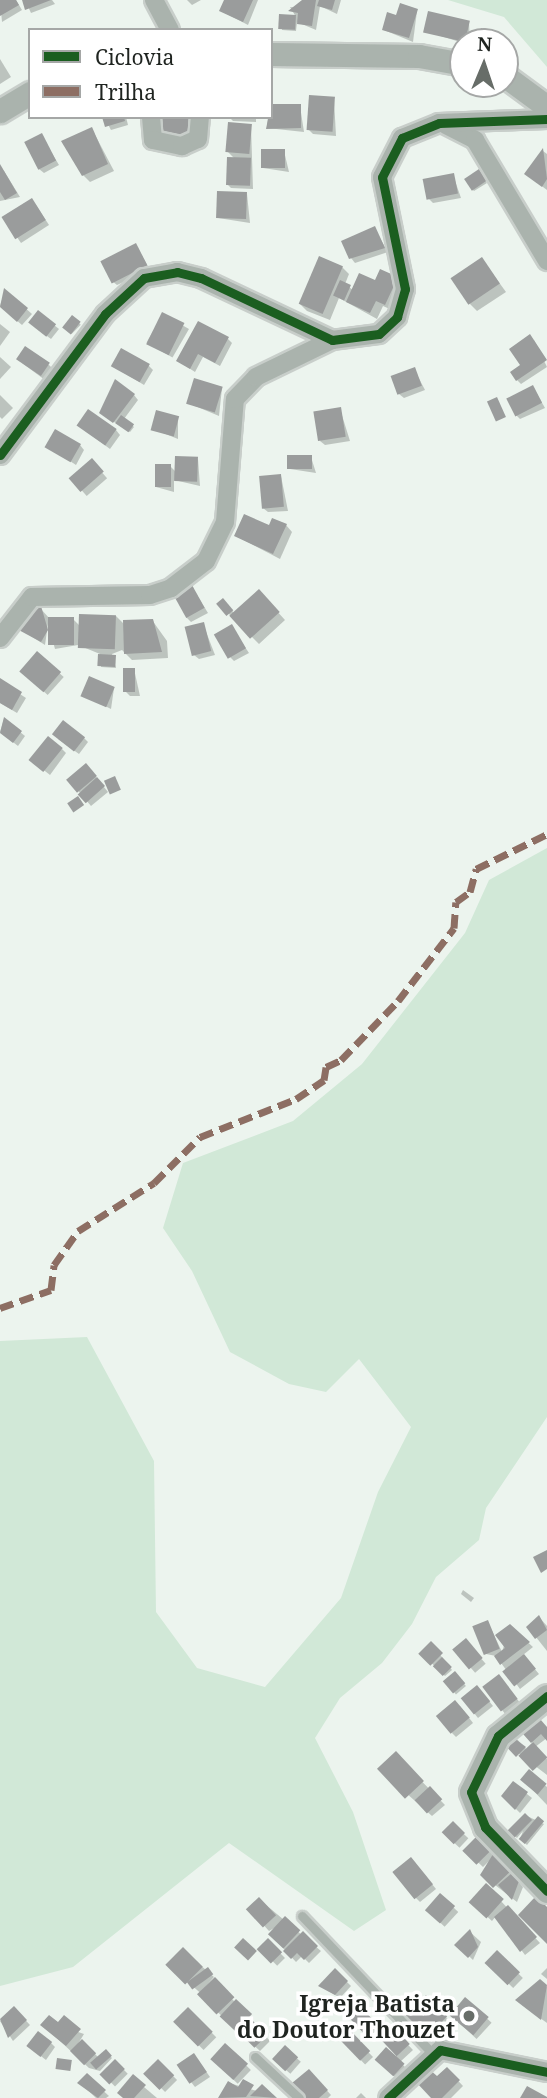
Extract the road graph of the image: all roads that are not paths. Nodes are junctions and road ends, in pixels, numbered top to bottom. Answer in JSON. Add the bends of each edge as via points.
{"nodes":[{"id":1,"x":154,"y":0,"type":"edge"},
{"id":2,"x":169,"y":28,"type":"edge"},
{"id":3,"x":273,"y":54,"type":"edge"},
{"id":4,"x":449,"y":61,"type":"edge"},
{"id":5,"x":519,"y":86,"type":"edge"},
{"id":6,"x":28,"y":94,"type":"edge"},
{"id":7,"x":547,"y":107,"type":"edge"},
{"id":8,"x":0,"y":111,"type":"edge"},
{"id":9,"x":152,"y":119,"type":"edge"},
{"id":10,"x":200,"y":119,"type":"edge"},
{"id":11,"x":547,"y":119,"type":"edge"},
{"id":12,"x":439,"y":123,"type":"junction"},
{"id":13,"x":547,"y":261,"type":"edge"},
{"id":14,"x":332,"y":340,"type":"junction"},
{"id":15,"x":0,"y":455,"type":"edge"},
{"id":16,"x":0,"y":638,"type":"edge"},
{"id":17,"x":547,"y":1696,"type":"edge"},
{"id":18,"x":547,"y":1891,"type":"edge"},
{"id":19,"x":302,"y":1916,"type":"dead end"},
{"id":20,"x":432,"y":2053,"type":"junction"},
{"id":21,"x":256,"y":2057,"type":"dead end"},
{"id":22,"x":547,"y":2072,"type":"edge"},
{"id":23,"x":299,"y":2098,"type":"edge"},
{"id":24,"x":388,"y":2098,"type":"edge"}],
"edges":[{"from":1,"to":2,"type":"street"},
{"from":3,"to":4,"type":"street","via":[[419,56]]},
{"from":5,"to":7,"type":"street"},
{"from":6,"to":8,"type":"street"},
{"from":9,"to":10,"type":"street","via":[[153,141],[182,146],[198,139]]},
{"from":11,"to":12,"type":"street"},
{"from":12,"to":13,"type":"street","via":[[475,140]]},
{"from":12,"to":14,"type":"street","via":[[402,138],[382,177],[406,276],[397,317],[379,334]]},
{"from":14,"to":15,"type":"street","via":[[201,278],[177,272],[144,278],[105,314]]},
{"from":14,"to":16,"type":"street","via":[[243,386],[230,419],[225,522],[206,561],[171,588],[150,594],[32,597]]},
{"from":17,"to":18,"type":"street","via":[[498,1736],[471,1792],[485,1827]]},
{"from":19,"to":20,"type":"lane"},
{"from":20,"to":22,"type":"street","via":[[454,2051]]},
{"from":20,"to":24,"type":"street"},
{"from":21,"to":23,"type":"lane"}]}
